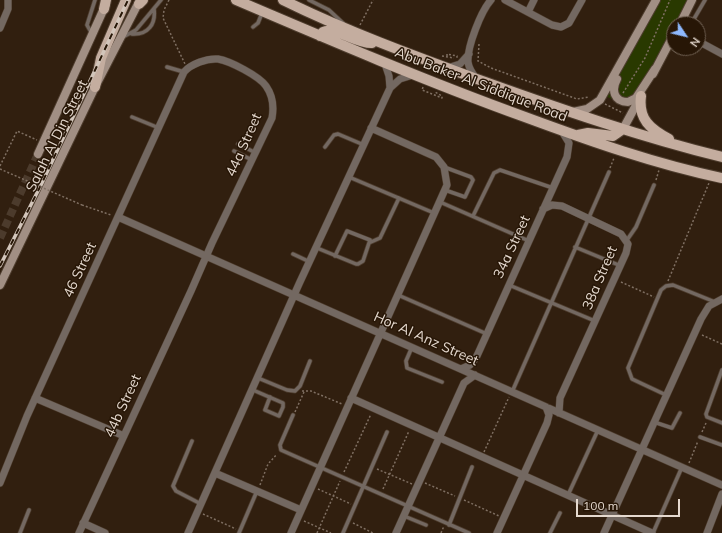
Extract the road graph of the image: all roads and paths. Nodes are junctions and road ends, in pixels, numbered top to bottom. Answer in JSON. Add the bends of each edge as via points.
{"nodes":[{"id":1,"x":8,"y":0,"type":"edge"},
{"id":2,"x":96,"y":0,"type":"edge"},
{"id":3,"x":126,"y":0,"type":"edge"},
{"id":4,"x":160,"y":0,"type":"edge"},
{"id":5,"x":169,"y":0,"type":"edge"},
{"id":6,"x":236,"y":0,"type":"edge"},
{"id":7,"x":283,"y":0,"type":"edge"},
{"id":8,"x":310,"y":0,"type":"edge"},
{"id":9,"x":373,"y":0,"type":"edge"},
{"id":10,"x":484,"y":0,"type":"edge"},
{"id":11,"x":491,"y":0,"type":"edge"},
{"id":12,"x":507,"y":0,"type":"edge"},
{"id":13,"x":534,"y":0,"type":"edge"},
{"id":14,"x":582,"y":0,"type":"edge"},
{"id":15,"x":656,"y":0,"type":"edge"},
{"id":16,"x":670,"y":0,"type":"edge"},
{"id":17,"x":692,"y":0,"type":"edge"},
{"id":18,"x":705,"y":0,"type":"edge"},
{"id":19,"x":141,"y":1,"type":"edge"},
{"id":20,"x":106,"y":3,"type":"edge"},
{"id":21,"x":154,"y":9,"type":"junction"},
{"id":22,"x":263,"y":11,"type":"junction"},
{"id":23,"x":483,"y":12,"type":"junction"},
{"id":24,"x":528,"y":12,"type":"junction"},
{"id":25,"x":684,"y":16,"type":"edge"},
{"id":26,"x":696,"y":16,"type":"edge"},
{"id":27,"x":647,"y":17,"type":"junction"},
{"id":28,"x":253,"y":27,"type":"dead end"},
{"id":29,"x":0,"y":28,"type":"edge"},
{"id":30,"x":352,"y":31,"type":"junction"},
{"id":31,"x":93,"y":34,"type":"junction"},
{"id":32,"x":132,"y":34,"type":"junction"},
{"id":33,"x":320,"y":36,"type":"junction"},
{"id":34,"x":475,"y":36,"type":"junction"},
{"id":35,"x":120,"y":39,"type":"junction"},
{"id":36,"x":378,"y":42,"type":"junction"},
{"id":37,"x":706,"y":45,"type":"edge"},
{"id":38,"x":666,"y":49,"type":"edge"},
{"id":39,"x":469,"y":53,"type":"junction"},
{"id":40,"x":722,"y":54,"type":"edge"},
{"id":41,"x":447,"y":56,"type":"dead end"},
{"id":42,"x":462,"y":57,"type":"dead end"},
{"id":43,"x":385,"y":64,"type":"junction"},
{"id":44,"x":167,"y":67,"type":"dead end"},
{"id":45,"x":446,"y":68,"type":"junction"},
{"id":46,"x":655,"y":69,"type":"junction"},
{"id":47,"x":186,"y":71,"type":"junction"},
{"id":48,"x":413,"y":75,"type":"junction"},
{"id":49,"x":477,"y":79,"type":"junction"},
{"id":50,"x":417,"y":85,"type":"dead end"},
{"id":51,"x":95,"y":87,"type":"junction"},
{"id":52,"x":390,"y":88,"type":"junction"},
{"id":53,"x":435,"y":92,"type":"dead end"},
{"id":54,"x":641,"y":96,"type":"junction"},
{"id":55,"x":600,"y":100,"type":"junction"},
{"id":56,"x":619,"y":101,"type":"junction"},
{"id":57,"x":618,"y":110,"type":"junction"},
{"id":58,"x":571,"y":112,"type":"junction"},
{"id":59,"x":630,"y":116,"type":"junction"},
{"id":60,"x":132,"y":117,"type":"dead end"},
{"id":61,"x":159,"y":128,"type":"junction"},
{"id":62,"x":371,"y":128,"type":"junction"},
{"id":63,"x":623,"y":129,"type":"junction"},
{"id":64,"x":561,"y":130,"type":"junction"},
{"id":65,"x":576,"y":136,"type":"junction"},
{"id":66,"x":44,"y":142,"type":"junction"},
{"id":67,"x":238,"y":144,"type":"dead end"},
{"id":68,"x":364,"y":145,"type":"junction"},
{"id":69,"x":325,"y":147,"type":"dead end"},
{"id":70,"x":685,"y":148,"type":"junction"},
{"id":71,"x":234,"y":151,"type":"dead end"},
{"id":72,"x":256,"y":153,"type":"junction"},
{"id":73,"x":38,"y":154,"type":"tunnel mouth"},
{"id":74,"x":722,"y":157,"type":"edge"},
{"id":75,"x":620,"y":159,"type":"dead end"},
{"id":76,"x":252,"y":160,"type":"junction"},
{"id":77,"x":661,"y":163,"type":"junction"},
{"id":78,"x":0,"y":167,"type":"edge"},
{"id":79,"x":444,"y":167,"type":"junction"},
{"id":80,"x":609,"y":172,"type":"joint"},
{"id":81,"x":349,"y":177,"type":"junction"},
{"id":82,"x":717,"y":177,"type":"edge"},
{"id":83,"x":654,"y":185,"type":"joint"},
{"id":84,"x":553,"y":188,"type":"junction"},
{"id":85,"x":445,"y":190,"type":"junction"},
{"id":86,"x":399,"y":198,"type":"junction"},
{"id":87,"x":440,"y":202,"type":"junction"},
{"id":88,"x":543,"y":209,"type":"junction"},
{"id":89,"x":434,"y":214,"type":"junction"},
{"id":90,"x":473,"y":216,"type":"junction"},
{"id":91,"x":118,"y":217,"type":"junction"},
{"id":92,"x":588,"y":218,"type":"junction"},
{"id":93,"x":627,"y":240,"type":"junction"},
{"id":94,"x":529,"y":241,"type":"junction"},
{"id":95,"x":371,"y":242,"type":"junction"},
{"id":96,"x":575,"y":247,"type":"junction"},
{"id":97,"x":317,"y":248,"type":"junction"},
{"id":98,"x":293,"y":254,"type":"dead end"},
{"id":99,"x":335,"y":256,"type":"junction"},
{"id":100,"x":208,"y":257,"type":"junction"},
{"id":101,"x":310,"y":264,"type":"junction"},
{"id":102,"x":621,"y":266,"type":"junction"},
{"id":103,"x":614,"y":280,"type":"junction"},
{"id":104,"x":509,"y":284,"type":"junction"},
{"id":105,"x":0,"y":285,"type":"edge"},
{"id":106,"x":666,"y":286,"type":"junction"},
{"id":107,"x":397,"y":295,"type":"junction"},
{"id":108,"x":296,"y":296,"type":"junction"},
{"id":109,"x":657,"y":299,"type":"junction"},
{"id":110,"x":718,"y":301,"type":"edge"},
{"id":111,"x":551,"y":302,"type":"junction"},
{"id":112,"x":596,"y":321,"type":"junction"},
{"id":113,"x":694,"y":332,"type":"junction"},
{"id":114,"x":381,"y":333,"type":"junction"},
{"id":115,"x":487,"y":334,"type":"junction"},
{"id":116,"x":722,"y":344,"type":"edge"},
{"id":117,"x":412,"y":347,"type":"junction"},
{"id":118,"x":310,"y":361,"type":"dead end"},
{"id":119,"x":461,"y":369,"type":"junction"},
{"id":120,"x":722,"y":370,"type":"edge"},
{"id":121,"x":475,"y":375,"type":"junction"},
{"id":122,"x":258,"y":378,"type":"junction"},
{"id":123,"x":442,"y":382,"type":"dead end"},
{"id":124,"x":298,"y":389,"type":"junction"},
{"id":125,"x":253,"y":390,"type":"junction"},
{"id":126,"x":304,"y":392,"type":"junction"},
{"id":127,"x":512,"y":392,"type":"junction"},
{"id":128,"x":666,"y":394,"type":"junction"},
{"id":129,"x":270,"y":397,"type":"junction"},
{"id":130,"x":35,"y":398,"type":"junction"},
{"id":131,"x":351,"y":398,"type":"junction"},
{"id":132,"x":347,"y":406,"type":"junction"},
{"id":133,"x":546,"y":407,"type":"junction"},
{"id":134,"x":374,"y":408,"type":"junction"},
{"id":135,"x":559,"y":413,"type":"junction"},
{"id":136,"x":680,"y":413,"type":"dead end"},
{"id":137,"x":294,"y":415,"type":"joint"},
{"id":138,"x":709,"y":418,"type":"junction"},
{"id":139,"x":654,"y":423,"type":"junction"},
{"id":140,"x":722,"y":423,"type":"edge"},
{"id":141,"x":412,"y":426,"type":"junction"},
{"id":142,"x":598,"y":430,"type":"junction"},
{"id":143,"x":387,"y":432,"type":"dead end"},
{"id":144,"x":124,"y":436,"type":"junction"},
{"id":145,"x":700,"y":437,"type":"junction"},
{"id":146,"x":439,"y":438,"type":"junction"},
{"id":147,"x":192,"y":441,"type":"dead end"},
{"id":148,"x":722,"y":446,"type":"edge"},
{"id":149,"x":280,"y":449,"type":"junction"},
{"id":150,"x":642,"y":450,"type":"junction"},
{"id":151,"x":482,"y":457,"type":"junction"},
{"id":152,"x":372,"y":467,"type":"junction"},
{"id":153,"x":472,"y":467,"type":"dead end"},
{"id":154,"x":320,"y":468,"type":"junction"},
{"id":155,"x":684,"y":468,"type":"junction"},
{"id":156,"x":215,"y":473,"type":"junction"},
{"id":157,"x":390,"y":475,"type":"junction"},
{"id":158,"x":524,"y":475,"type":"junction"},
{"id":159,"x":342,"y":478,"type":"junction"},
{"id":160,"x":0,"y":483,"type":"edge"},
{"id":161,"x":722,"y":485,"type":"edge"},
{"id":162,"x":311,"y":486,"type":"junction"},
{"id":163,"x":417,"y":486,"type":"junction"},
{"id":164,"x":363,"y":487,"type":"junction"},
{"id":165,"x":257,"y":491,"type":"junction"},
{"id":166,"x":381,"y":494,"type":"junction"},
{"id":167,"x":722,"y":494,"type":"edge"},
{"id":168,"x":568,"y":495,"type":"junction"},
{"id":169,"x":334,"y":496,"type":"junction"},
{"id":170,"x":722,"y":502,"type":"edge"},
{"id":171,"x":201,"y":504,"type":"junction"},
{"id":172,"x":355,"y":505,"type":"junction"},
{"id":173,"x":408,"y":506,"type":"junction"},
{"id":174,"x":29,"y":510,"type":"dead end"},
{"id":175,"x":301,"y":510,"type":"junction"},
{"id":176,"x":717,"y":510,"type":"junction"},
{"id":177,"x":198,"y":512,"type":"junction"},
{"id":178,"x":560,"y":513,"type":"dead end"},
{"id":179,"x":612,"y":515,"type":"junction"},
{"id":180,"x":404,"y":516,"type":"junction"},
{"id":181,"x":297,"y":518,"type":"junction"},
{"id":182,"x":348,"y":521,"type":"junction"},
{"id":183,"x":83,"y":523,"type":"junction"},
{"id":184,"x":426,"y":525,"type":"dead end"},
{"id":185,"x":450,"y":525,"type":"junction"},
{"id":186,"x":319,"y":528,"type":"junction"},
{"id":187,"x":240,"y":532,"type":"edge"},
{"id":188,"x":20,"y":533,"type":"edge"},
{"id":189,"x":79,"y":533,"type":"edge"},
{"id":190,"x":105,"y":533,"type":"edge"},
{"id":191,"x":188,"y":533,"type":"edge"},
{"id":192,"x":291,"y":533,"type":"edge"},
{"id":193,"x":317,"y":533,"type":"edge"},
{"id":194,"x":331,"y":533,"type":"edge"},
{"id":195,"x":342,"y":533,"type":"edge"},
{"id":196,"x":373,"y":533,"type":"edge"},
{"id":197,"x":396,"y":533,"type":"edge"},
{"id":198,"x":469,"y":533,"type":"edge"},
{"id":199,"x":497,"y":533,"type":"edge"},
{"id":200,"x":550,"y":533,"type":"edge"},
{"id":201,"x":604,"y":533,"type":"edge"},
{"id":202,"x":653,"y":533,"type":"edge"},
{"id":203,"x":707,"y":533,"type":"edge"}],
"edges":[{"from":1,"to":29,"type":"street","via":[[8,9]]},
{"from":2,"to":31,"type":"lane","via":[[87,25]]},
{"from":3,"to":51,"type":"main road","via":[[101,58]]},
{"from":4,"to":21,"type":"lane"},
{"from":5,"to":47,"type":"path","via":[[163,18]]},
{"from":6,"to":22,"type":"main road","name":"Abu Baker Al Siddique Road"},
{"from":7,"to":30,"type":"main road","name":"Abu Baker Al Siddique Road"},
{"from":8,"to":30,"type":"lane","via":[[336,16]]},
{"from":9,"to":30,"type":"path"},
{"from":10,"to":23,"type":"street"},
{"from":11,"to":23,"type":"street"},
{"from":12,"to":24,"type":"street"},
{"from":13,"to":24,"type":"street"},
{"from":14,"to":24,"type":"street","via":[[565,26],[556,27]]},
{"from":15,"to":27,"type":"main road"},
{"from":16,"to":56,"type":"path","via":[[645,58]]},
{"from":17,"to":25,"type":"main road"},
{"from":18,"to":26,"type":"lane"},
{"from":19,"to":35,"type":"main road","name":"Salah Al Din Street"},
{"from":20,"to":31,"type":"main road","name":"Salah Al Din Street"},
{"from":21,"to":32,"type":"lane"},
{"from":21,"to":32,"type":"lane","via":[[154,20],[148,30]]},
{"from":22,"to":28,"type":"lane","via":[[258,23]]},
{"from":22,"to":33,"type":"main road","name":"Abu Baker Al Siddique Road"},
{"from":23,"to":34,"type":"street"},
{"from":27,"to":55,"type":"main road"},
{"from":27,"to":56,"type":"main road","via":[[636,46],[614,86],[614,94]]},
{"from":30,"to":36,"type":"main road","name":"Abu Baker Al Siddique Road"},
{"from":31,"to":66,"type":"main road","name":"Salah Al Din Street"},
{"from":32,"to":35,"type":"lane"},
{"from":33,"to":36,"type":"main road","via":[[330,30],[359,42]]},
{"from":33,"to":43,"type":"main road","name":"Abu Baker Al Siddique Road"},
{"from":34,"to":39,"type":"street"},
{"from":34,"to":55,"type":"path","via":[[478,61],[491,68],[577,99],[587,99],[593,95]]},
{"from":35,"to":51,"type":"main road","name":"Salah Al Din Street"},
{"from":36,"to":45,"type":"main road","name":"Abu Baker Al Siddique Road"},
{"from":37,"to":40,"type":"street"},
{"from":38,"to":46,"type":"main road"},
{"from":39,"to":45,"type":"street","via":[[460,64]]},
{"from":39,"to":49,"type":"street","via":[[469,67]]},
{"from":41,"to":42,"type":"path","via":[[458,57],[442,58],[454,61]]},
{"from":43,"to":48,"type":"main road","name":"Abu Baker Al Siddique Road"},
{"from":43,"to":52,"type":"street"},
{"from":44,"to":47,"type":"lane"},
{"from":45,"to":49,"type":"main road","name":"Abu Baker Al Siddique Road"},
{"from":46,"to":54,"type":"main road"},
{"from":46,"to":56,"type":"main road","via":[[632,101]]},
{"from":47,"to":61,"type":"street","name":"46 Street"},
{"from":47,"to":72,"type":"street","name":"44a Street","via":[[207,60],[221,60],[252,75],[266,86],[272,101],[273,114]]},
{"from":48,"to":52,"type":"street","via":[[400,79]]},
{"from":48,"to":64,"type":"main road","name":"Abu Baker Al Siddique Road"},
{"from":49,"to":58,"type":"main road","name":"Abu Baker Al Siddique Road"},
{"from":50,"to":53,"type":"path","via":[[423,87],[422,90],[443,98]]},
{"from":51,"to":105,"type":"main road","name":"Salah Al Din Street"},
{"from":52,"to":62,"type":"street"},
{"from":54,"to":59,"type":"main road"},
{"from":54,"to":70,"type":"main road","via":[[641,112],[649,126]]},
{"from":55,"to":57,"type":"path"},
{"from":55,"to":58,"type":"main road","via":[[587,109]]},
{"from":56,"to":57,"type":"path"},
{"from":57,"to":59,"type":"path"},
{"from":58,"to":63,"type":"main road","name":"Abu Baker Al Siddique Road"},
{"from":59,"to":63,"type":"main road"},
{"from":60,"to":61,"type":"lane"},
{"from":61,"to":91,"type":"street","name":"46 Street"},
{"from":62,"to":68,"type":"street"},
{"from":62,"to":79,"type":"street","via":[[436,157]]},
{"from":63,"to":65,"type":"main road","via":[[613,136],[588,133]]},
{"from":63,"to":70,"type":"main road","name":"Abu Baker Al Siddique Road"},
{"from":64,"to":65,"type":"main road","name":"Abu Baker Al Siddique Road"},
{"from":64,"to":84,"type":"street","name":"34a Street","via":[[569,143],[569,150]]},
{"from":65,"to":77,"type":"main road","name":"Abu Baker Al Siddique Road"},
{"from":66,"to":73,"type":"main road","name":"Salah Al Din Street"},
{"from":66,"to":78,"type":"path","via":[[18,131]]},
{"from":67,"to":72,"type":"lane"},
{"from":68,"to":69,"type":"lane","via":[[338,134]]},
{"from":68,"to":81,"type":"street"},
{"from":70,"to":74,"type":"main road","name":"Abu Baker Al Siddique Road"},
{"from":71,"to":76,"type":"lane"},
{"from":72,"to":76,"type":"street","name":"44a Street"},
{"from":75,"to":80,"type":"path","via":[[613,157]]},
{"from":76,"to":100,"type":"street","name":"44a Street"},
{"from":77,"to":82,"type":"main road","name":"Abu Baker Al Siddique Road"},
{"from":77,"to":83,"type":"path"},
{"from":78,"to":91,"type":"path","bridge":true,"via":[[82,205]]},
{"from":79,"to":85,"type":"street","via":[[447,179]]},
{"from":79,"to":85,"type":"lane","via":[[473,180],[465,197]]},
{"from":80,"to":92,"type":"lane"},
{"from":81,"to":86,"type":"lane"},
{"from":81,"to":97,"type":"street"},
{"from":82,"to":106,"type":"path"},
{"from":83,"to":93,"type":"lane","via":[[636,227]]},
{"from":84,"to":88,"type":"street","name":"34a Street"},
{"from":84,"to":90,"type":"lane","via":[[503,171],[496,171]]},
{"from":85,"to":87,"type":"street"},
{"from":86,"to":89,"type":"lane"},
{"from":86,"to":95,"type":"lane","via":[[380,238]]},
{"from":87,"to":89,"type":"street"},
{"from":87,"to":90,"type":"lane"},
{"from":88,"to":92,"type":"street","name":"38a Street","via":[[557,205]]},
{"from":88,"to":94,"type":"street","name":"34a Street"},
{"from":89,"to":107,"type":"street"},
{"from":90,"to":94,"type":"lane"},
{"from":91,"to":100,"type":"street","name":"Hor Al Anz Street"},
{"from":91,"to":130,"type":"street","name":"46 Street"},
{"from":92,"to":93,"type":"street","name":"38a Street","via":[[621,234]]},
{"from":92,"to":96,"type":"lane"},
{"from":93,"to":102,"type":"street","name":"38a Street","via":[[628,249]]},
{"from":94,"to":104,"type":"street","name":"34a Street"},
{"from":95,"to":99,"type":"lane","via":[[360,264]]},
{"from":95,"to":99,"type":"lane","via":[[347,231]]},
{"from":96,"to":102,"type":"lane"},
{"from":96,"to":111,"type":"lane"},
{"from":97,"to":99,"type":"lane"},
{"from":97,"to":101,"type":"street"},
{"from":98,"to":101,"type":"lane"},
{"from":100,"to":108,"type":"street","name":"Hor Al Anz Street"},
{"from":100,"to":144,"type":"street","name":"44b Street"},
{"from":101,"to":108,"type":"street"},
{"from":102,"to":103,"type":"street","name":"38a Street"},
{"from":103,"to":109,"type":"path"},
{"from":103,"to":112,"type":"street","name":"38a Street"},
{"from":104,"to":111,"type":"lane"},
{"from":104,"to":115,"type":"street","name":"34a Street"},
{"from":106,"to":109,"type":"lane"},
{"from":106,"to":110,"type":"lane","via":[[676,286]]},
{"from":107,"to":114,"type":"street"},
{"from":107,"to":115,"type":"lane"},
{"from":108,"to":114,"type":"street","name":"Hor Al Anz Street"},
{"from":108,"to":122,"type":"street"},
{"from":109,"to":128,"type":"lane","via":[[628,368],[632,379]]},
{"from":110,"to":113,"type":"street","via":[[704,312]]},
{"from":111,"to":112,"type":"lane"},
{"from":111,"to":127,"type":"lane"},
{"from":112,"to":135,"type":"street","name":"38a Street","via":[[560,398]]},
{"from":113,"to":116,"type":"path"},
{"from":113,"to":128,"type":"street"},
{"from":114,"to":117,"type":"street","name":"Hor Al Anz Street"},
{"from":114,"to":131,"type":"street"},
{"from":115,"to":119,"type":"street","name":"34a Street","via":[[474,362]]},
{"from":117,"to":119,"type":"street","name":"Hor Al Anz Street"},
{"from":117,"to":123,"type":"lane","via":[[405,364],[407,368]]},
{"from":118,"to":124,"type":"lane"},
{"from":119,"to":121,"type":"street","name":"Hor Al Anz Street"},
{"from":120,"to":138,"type":"lane","via":[[706,412]]},
{"from":121,"to":127,"type":"street","name":"Hor Al Anz Street"},
{"from":121,"to":146,"type":"street","via":[[464,383]]},
{"from":122,"to":124,"type":"lane","via":[[287,390]]},
{"from":122,"to":125,"type":"street"},
{"from":124,"to":126,"type":"path"},
{"from":125,"to":129,"type":"lane"},
{"from":125,"to":156,"type":"street"},
{"from":126,"to":132,"type":"path","via":[[311,391]]},
{"from":126,"to":137,"type":"path"},
{"from":127,"to":133,"type":"street","name":"Hor Al Anz Street"},
{"from":127,"to":151,"type":"path"},
{"from":128,"to":139,"type":"street"},
{"from":129,"to":129,"type":"lane","via":[[283,404],[279,416],[265,410]]},
{"from":130,"to":144,"type":"street"},
{"from":130,"to":160,"type":"street","name":"46 Street"},
{"from":131,"to":132,"type":"street"},
{"from":131,"to":134,"type":"street"},
{"from":132,"to":154,"type":"street"},
{"from":133,"to":135,"type":"street","name":"Hor Al Anz Street"},
{"from":133,"to":158,"type":"street","via":[[548,423]]},
{"from":134,"to":141,"type":"street"},
{"from":134,"to":159,"type":"path"},
{"from":135,"to":142,"type":"street","name":"Hor Al Anz Street"},
{"from":136,"to":139,"type":"lane","via":[[672,428]]},
{"from":137,"to":149,"type":"lane"},
{"from":138,"to":140,"type":"lane"},
{"from":138,"to":145,"type":"path"},
{"from":139,"to":150,"type":"street"},
{"from":141,"to":146,"type":"street"},
{"from":141,"to":157,"type":"path"},
{"from":142,"to":150,"type":"street","name":"Hor Al Anz Street"},
{"from":142,"to":168,"type":"lane"},
{"from":143,"to":152,"type":"lane"},
{"from":144,"to":183,"type":"street","name":"44b Street"},
{"from":145,"to":148,"type":"lane"},
{"from":145,"to":155,"type":"path"},
{"from":146,"to":151,"type":"street"},
{"from":146,"to":163,"type":"street"},
{"from":147,"to":171,"type":"lane","via":[[173,486],[176,491]]},
{"from":149,"to":154,"type":"lane"},
{"from":149,"to":165,"type":"path","via":[[268,464]]},
{"from":150,"to":155,"type":"street","name":"Hor Al Anz Street"},
{"from":150,"to":179,"type":"street"},
{"from":151,"to":158,"type":"street"},
{"from":152,"to":157,"type":"path"},
{"from":152,"to":164,"type":"lane"},
{"from":153,"to":185,"type":"lane"},
{"from":154,"to":159,"type":"lane"},
{"from":154,"to":162,"type":"street"},
{"from":155,"to":161,"type":"street","name":"Hor Al Anz Street"},
{"from":155,"to":202,"type":"lane"},
{"from":156,"to":165,"type":"street"},
{"from":156,"to":171,"type":"street"},
{"from":157,"to":163,"type":"path"},
{"from":157,"to":166,"type":"path"},
{"from":158,"to":168,"type":"street"},
{"from":158,"to":199,"type":"street"},
{"from":159,"to":164,"type":"lane"},
{"from":159,"to":169,"type":"path"},
{"from":162,"to":169,"type":"path"},
{"from":162,"to":175,"type":"street"},
{"from":163,"to":173,"type":"street"},
{"from":164,"to":166,"type":"lane"},
{"from":164,"to":172,"type":"lane"},
{"from":165,"to":175,"type":"street"},
{"from":165,"to":187,"type":"lane"},
{"from":166,"to":173,"type":"lane"},
{"from":167,"to":176,"type":"street"},
{"from":168,"to":179,"type":"street"},
{"from":169,"to":172,"type":"path"},
{"from":169,"to":186,"type":"path"},
{"from":170,"to":176,"type":"street"},
{"from":171,"to":177,"type":"street"},
{"from":172,"to":182,"type":"lane"},
{"from":173,"to":180,"type":"street"},
{"from":173,"to":185,"type":"lane"},
{"from":174,"to":188,"type":"lane"},
{"from":175,"to":181,"type":"street"},
{"from":176,"to":203,"type":"street"},
{"from":177,"to":187,"type":"path"},
{"from":177,"to":191,"type":"street"},
{"from":178,"to":200,"type":"lane"},
{"from":179,"to":201,"type":"street"},
{"from":179,"to":202,"type":"street"},
{"from":180,"to":184,"type":"lane"},
{"from":180,"to":197,"type":"street"},
{"from":181,"to":186,"type":"path"},
{"from":181,"to":192,"type":"street"},
{"from":182,"to":195,"type":"lane"},
{"from":182,"to":196,"type":"path"},
{"from":183,"to":189,"type":"street","name":"44b Street"},
{"from":183,"to":190,"type":"street"},
{"from":185,"to":198,"type":"lane"},
{"from":186,"to":193,"type":"path"},
{"from":186,"to":194,"type":"path"}]}
